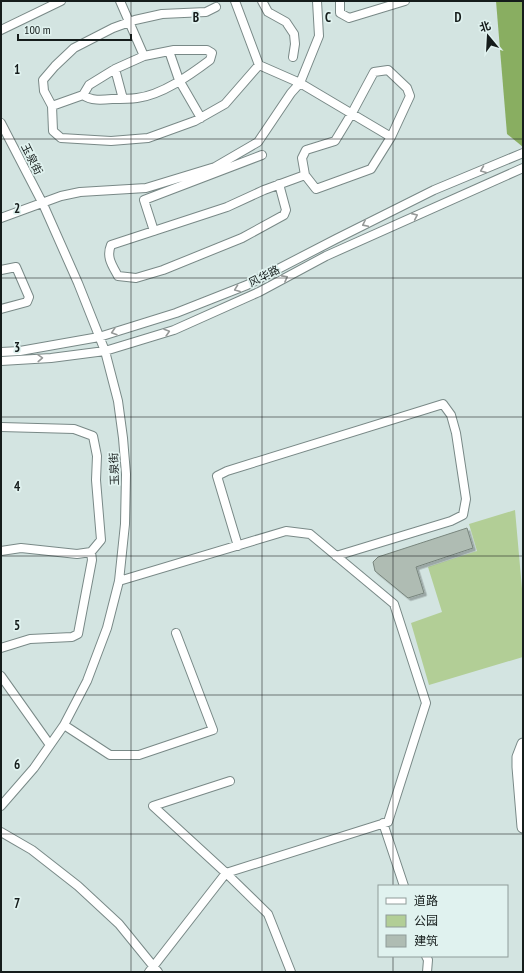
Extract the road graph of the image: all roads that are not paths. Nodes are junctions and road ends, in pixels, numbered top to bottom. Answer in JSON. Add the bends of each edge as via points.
{"nodes":[{"id":1,"x":62,"y":1,"type":"edge"},
{"id":2,"x":120,"y":1,"type":"edge"},
{"id":3,"x":235,"y":1,"type":"edge"},
{"id":4,"x":262,"y":1,"type":"edge"},
{"id":5,"x":317,"y":1,"type":"edge"},
{"id":6,"x":340,"y":1,"type":"edge"},
{"id":7,"x":405,"y":1,"type":"edge"},
{"id":8,"x":48,"y":4,"type":"edge"},
{"id":9,"x":216,"y":7,"type":"dead end"},
{"id":10,"x":129,"y":22,"type":"junction"},
{"id":11,"x":1,"y":30,"type":"edge"},
{"id":12,"x":169,"y":51,"type":"junction"},
{"id":13,"x":144,"y":56,"type":"junction"},
{"id":14,"x":293,"y":57,"type":"dead end"},
{"id":15,"x":259,"y":65,"type":"junction"},
{"id":16,"x":115,"y":69,"type":"junction"},
{"id":17,"x":179,"y":80,"type":"junction"},
{"id":18,"x":300,"y":83,"type":"junction"},
{"id":19,"x":83,"y":95,"type":"junction"},
{"id":20,"x":123,"y":99,"type":"junction"},
{"id":21,"x":52,"y":106,"type":"junction"},
{"id":22,"x":352,"y":113,"type":"junction"},
{"id":23,"x":201,"y":118,"type":"junction"},
{"id":24,"x":1,"y":123,"type":"edge"},
{"id":25,"x":391,"y":137,"type":"junction"},
{"id":26,"x":521,"y":154,"type":"edge"},
{"id":27,"x":262,"y":155,"type":"dead end"},
{"id":28,"x":519,"y":169,"type":"edge"},
{"id":29,"x":305,"y":175,"type":"junction"},
{"id":30,"x":279,"y":184,"type":"junction"},
{"id":31,"x":43,"y":204,"type":"junction"},
{"id":32,"x":1,"y":218,"type":"edge"},
{"id":33,"x":154,"y":231,"type":"junction"},
{"id":34,"x":1,"y":270,"type":"edge"},
{"id":35,"x":1,"y":309,"type":"edge"},
{"id":36,"x":99,"y":337,"type":"junction"},
{"id":37,"x":105,"y":351,"type":"junction"},
{"id":38,"x":1,"y":352,"type":"edge"},
{"id":39,"x":1,"y":361,"type":"edge"},
{"id":40,"x":1,"y":427,"type":"edge"},
{"id":41,"x":238,"y":546,"type":"junction"},
{"id":42,"x":1,"y":551,"type":"edge"},
{"id":43,"x":91,"y":552,"type":"junction"},
{"id":44,"x":336,"y":556,"type":"junction"},
{"id":45,"x":119,"y":581,"type":"junction"},
{"id":46,"x":176,"y":633,"type":"dead end"},
{"id":47,"x":1,"y":648,"type":"edge"},
{"id":48,"x":1,"y":676,"type":"edge"},
{"id":49,"x":64,"y":725,"type":"junction"},
{"id":50,"x":523,"y":744,"type":"edge"},
{"id":51,"x":50,"y":745,"type":"junction"},
{"id":52,"x":230,"y":781,"type":"dead end"},
{"id":53,"x":1,"y":806,"type":"edge"},
{"id":54,"x":383,"y":823,"type":"junction"},
{"id":55,"x":523,"y":827,"type":"edge"},
{"id":56,"x":1,"y":832,"type":"edge"},
{"id":57,"x":226,"y":873,"type":"junction"},
{"id":58,"x":404,"y":885,"type":"edge"},
{"id":59,"x":426,"y":957,"type":"edge"},
{"id":60,"x":154,"y":970,"type":"edge"},
{"id":61,"x":291,"y":972,"type":"edge"},
{"id":62,"x":427,"y":972,"type":"edge"}],
"edges":[{"from":1,"to":8,"type":"street"},
{"from":2,"to":10,"type":"street"},
{"from":3,"to":15,"type":"street"},
{"from":4,"to":14,"type":"street","via":[[268,12],[286,22],[294,34]]},
{"from":5,"to":18,"type":"street","via":[[319,36]]},
{"from":6,"to":7,"type":"street","via":[[340,13],[349,18]]},
{"from":8,"to":11,"type":"street"},
{"from":9,"to":10,"type":"street","via":[[206,12],[162,14]]},
{"from":10,"to":13,"type":"street"},
{"from":10,"to":21,"type":"street","via":[[74,48],[54,66],[43,80],[44,91]]},
{"from":12,"to":13,"type":"street"},
{"from":12,"to":17,"type":"street"},
{"from":12,"to":17,"type":"street","via":[[207,50],[212,53],[210,60]]},
{"from":13,"to":16,"type":"street"},
{"from":15,"to":18,"type":"street"},
{"from":15,"to":23,"type":"street","via":[[225,104]]},
{"from":16,"to":19,"type":"street","via":[[89,85]]},
{"from":16,"to":20,"type":"street"},
{"from":17,"to":20,"type":"street","via":[[158,92]]},
{"from":17,"to":23,"type":"street"},
{"from":18,"to":22,"type":"street"},
{"from":18,"to":31,"type":"street","via":[[258,142],[214,167],[146,188],[80,192],[61,196]]},
{"from":19,"to":20,"type":"street","via":[[89,99]]},
{"from":19,"to":21,"type":"street"},
{"from":21,"to":23,"type":"street","via":[[53,131],[61,138],[111,141],[148,138]]},
{"from":22,"to":25,"type":"street"},
{"from":22,"to":25,"type":"street","via":[[374,72],[388,70],[407,88],[410,96]]},
{"from":22,"to":29,"type":"street","via":[[335,141],[306,150],[302,158]]},
{"from":24,"to":31,"type":"street","name":"玉泉街"},
{"from":25,"to":29,"type":"street","via":[[371,169],[316,189]]},
{"from":26,"to":36,"type":"street","one_way":true,"via":[[434,190],[247,285],[176,313]]},
{"from":27,"to":33,"type":"street","via":[[144,200]]},
{"from":37,"to":28,"type":"street","name":"风华路","one_way":true,"via":[[174,330],[259,292],[326,256]]},
{"from":29,"to":30,"type":"street"},
{"from":30,"to":33,"type":"street","via":[[227,207]]},
{"from":30,"to":33,"type":"street","via":[[286,210],[284,215],[242,238],[163,270],[136,278],[118,276],[108,252],[111,245]]},
{"from":31,"to":32,"type":"street"},
{"from":31,"to":36,"type":"street","name":"玉泉街"},
{"from":34,"to":35,"type":"street","via":[[16,267],[29,297],[27,302]]},
{"from":36,"to":37,"type":"street","name":"玉泉街"},
{"from":36,"to":38,"type":"street"},
{"from":39,"to":37,"type":"street","name":"风华路","one_way":true},
{"from":37,"to":45,"type":"street","name":"玉泉街","via":[[118,401],[126,474],[125,524]]},
{"from":40,"to":43,"type":"street","via":[[74,429],[93,436],[97,456],[96,480],[101,540]]},
{"from":41,"to":44,"type":"street","via":[[292,532],[310,534]]},
{"from":41,"to":44,"type":"street","via":[[217,476],[444,404],[451,414],[456,433],[466,499],[463,515],[451,521]]},
{"from":41,"to":45,"type":"street"},
{"from":42,"to":43,"type":"street","via":[[21,548],[77,554]]},
{"from":43,"to":47,"type":"street","via":[[92,560],[78,634],[72,637],[30,639]]},
{"from":44,"to":54,"type":"street","via":[[394,604],[426,703],[388,822]]},
{"from":45,"to":49,"type":"street","name":"玉泉街","via":[[88,681]]},
{"from":46,"to":49,"type":"street","via":[[213,730],[139,755],[110,755]]},
{"from":48,"to":51,"type":"street"},
{"from":49,"to":51,"type":"street","name":"玉泉街"},
{"from":50,"to":55,"type":"highway","via":[[518,757]]},
{"from":51,"to":53,"type":"street","name":"玉泉街"},
{"from":52,"to":57,"type":"street","via":[[153,806]]},
{"from":54,"to":57,"type":"street"},
{"from":54,"to":58,"type":"street"},
{"from":56,"to":60,"type":"street","via":[[32,850],[78,886],[119,924]]},
{"from":57,"to":60,"type":"street"},
{"from":57,"to":61,"type":"street","via":[[268,914]]},
{"from":59,"to":62,"type":"street"}]}
